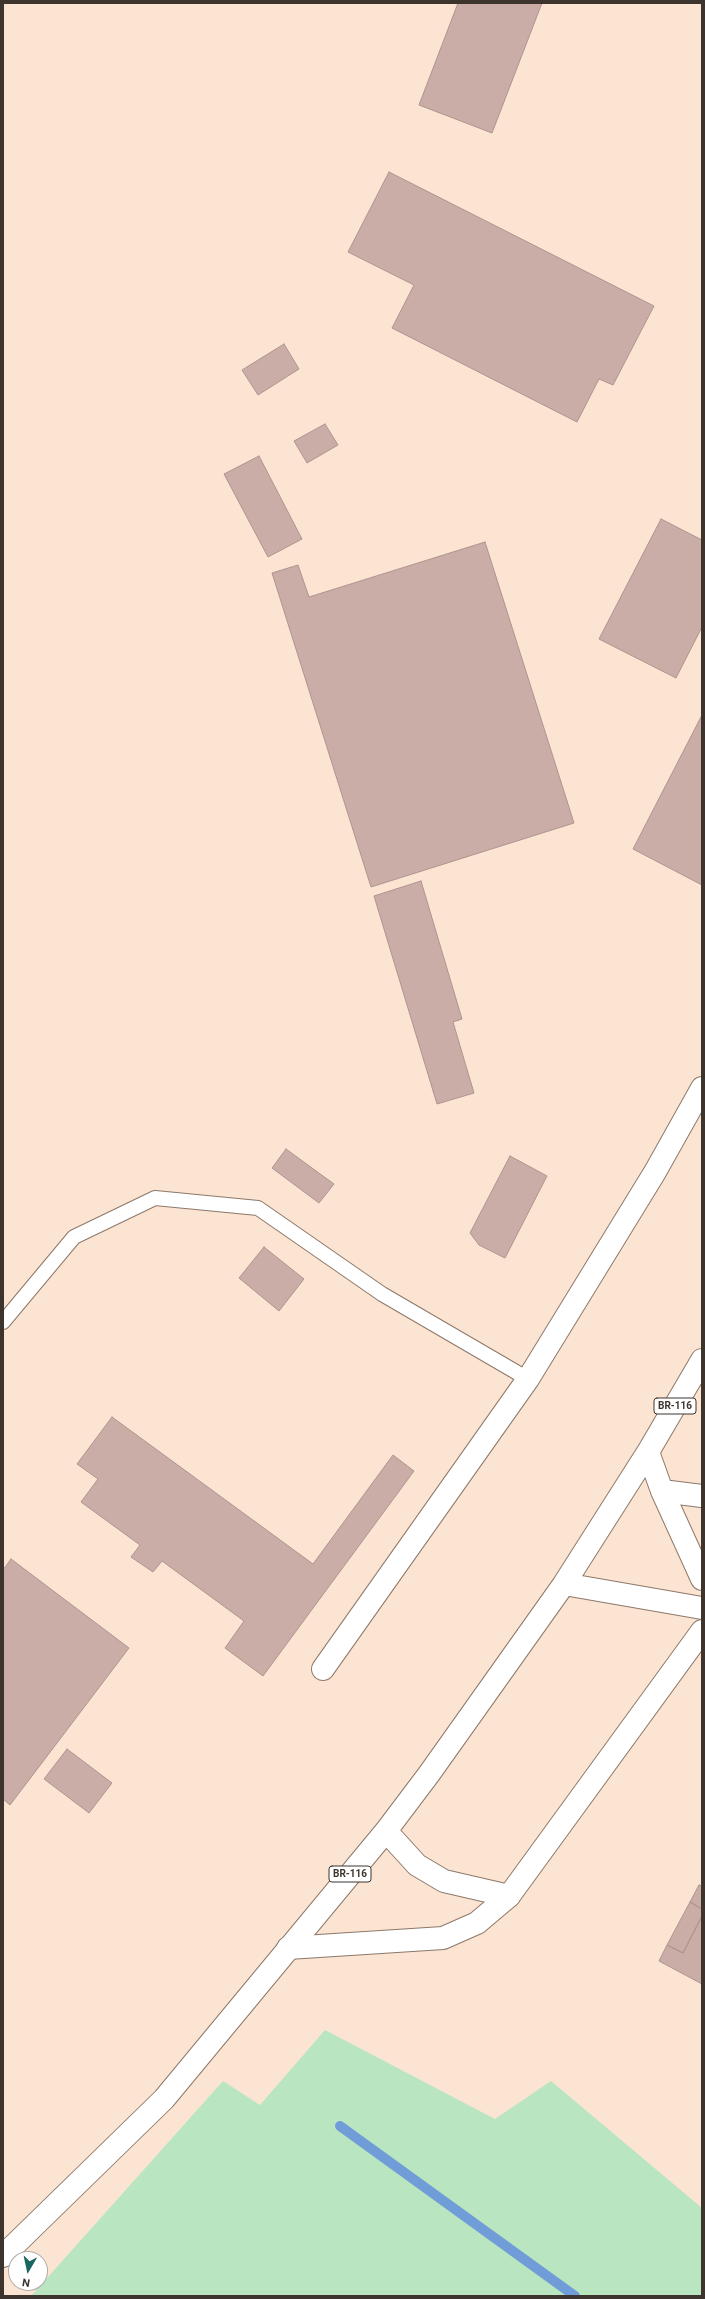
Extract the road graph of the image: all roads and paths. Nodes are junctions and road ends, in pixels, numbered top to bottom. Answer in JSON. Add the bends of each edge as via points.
{"nodes":[{"id":1,"x":702,"y":1088,"type":"edge"},
{"id":2,"x":3,"y":1322,"type":"edge"},
{"id":3,"x":702,"y":1360,"type":"edge"},
{"id":4,"x":528,"y":1378,"type":"junction"},
{"id":5,"x":648,"y":1452,"type":"junction"},
{"id":6,"x":662,"y":1491,"type":"junction"},
{"id":7,"x":702,"y":1496,"type":"edge"},
{"id":8,"x":702,"y":1579,"type":"edge"},
{"id":9,"x":564,"y":1584,"type":"junction"},
{"id":10,"x":702,"y":1608,"type":"edge"},
{"id":11,"x":702,"y":1631,"type":"edge"},
{"id":12,"x":323,"y":1669,"type":"dead end"},
{"id":13,"x":386,"y":1831,"type":"junction"},
{"id":14,"x":509,"y":1896,"type":"junction"},
{"id":15,"x":288,"y":1948,"type":"junction"},
{"id":16,"x":3,"y":2256,"type":"edge"}],
"edges":[{"from":1,"to":4,"type":"main road","via":[[655,1172]]},
{"from":2,"to":4,"type":"lane","via":[[74,1237],[155,1198],[258,1208],[382,1294]]},
{"from":3,"to":5,"type":"main road","number":"BR-116"},
{"from":4,"to":12,"type":"main road"},
{"from":5,"to":6,"type":"main road"},
{"from":5,"to":9,"type":"main road","number":"BR-116"},
{"from":6,"to":7,"type":"main road"},
{"from":6,"to":8,"type":"main road"},
{"from":9,"to":10,"type":"main road"},
{"from":9,"to":13,"type":"main road","number":"BR-116"},
{"from":11,"to":14,"type":"main road"},
{"from":13,"to":14,"type":"main road","via":[[417,1865],[444,1881]]},
{"from":13,"to":15,"type":"main road","number":"BR-116"},
{"from":14,"to":15,"type":"main road","via":[[477,1923],[444,1938]]},
{"from":15,"to":16,"type":"main road","number":"BR-116","via":[[164,2099]]}]}
